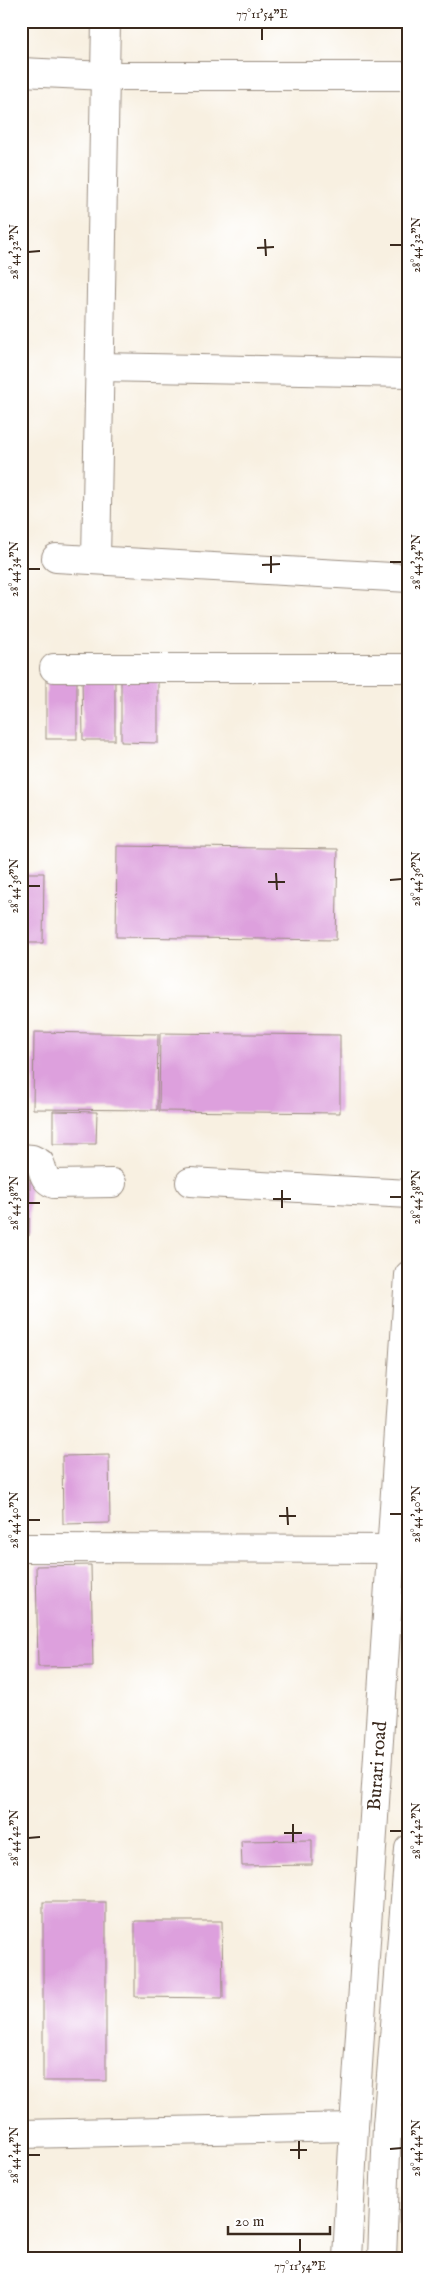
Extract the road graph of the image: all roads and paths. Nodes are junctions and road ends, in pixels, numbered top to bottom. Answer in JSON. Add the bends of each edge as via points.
{"nodes":[{"id":1,"x":106,"y":21,"type":"edge"},
{"id":2,"x":21,"y":72,"type":"edge"},
{"id":3,"x":106,"y":76,"type":"junction"},
{"id":4,"x":409,"y":76,"type":"edge"},
{"id":5,"x":100,"y":367,"type":"junction"},
{"id":6,"x":409,"y":374,"type":"edge"},
{"id":7,"x":56,"y":558,"type":"dead end"},
{"id":8,"x":96,"y":560,"type":"junction"},
{"id":9,"x":409,"y":578,"type":"edge"},
{"id":10,"x":54,"y":668,"type":"dead end"},
{"id":11,"x":409,"y":668,"type":"edge"},
{"id":12,"x":21,"y":1158,"type":"edge"},
{"id":13,"x":190,"y":1182,"type":"dead end"},
{"id":14,"x":112,"y":1183,"type":"dead end"},
{"id":15,"x":409,"y":1194,"type":"edge"},
{"id":16,"x":409,"y":1274,"type":"edge"},
{"id":17,"x":21,"y":1548,"type":"edge"},
{"id":18,"x":401,"y":1549,"type":"edge"},
{"id":19,"x":409,"y":1849,"type":"edge"},
{"id":20,"x":398,"y":2125,"type":"edge"},
{"id":21,"x":354,"y":2127,"type":"junction"},
{"id":22,"x":21,"y":2134,"type":"edge"},
{"id":23,"x":348,"y":2258,"type":"edge"},
{"id":24,"x":382,"y":2258,"type":"edge"}],
"edges":[{"from":1,"to":3,"type":"street"},
{"from":2,"to":3,"type":"street"},
{"from":3,"to":4,"type":"street"},
{"from":3,"to":5,"type":"street"},
{"from":5,"to":6,"type":"street"},
{"from":5,"to":8,"type":"street"},
{"from":7,"to":8,"type":"street"},
{"from":8,"to":9,"type":"street"},
{"from":10,"to":11,"type":"street"},
{"from":12,"to":14,"type":"street","via":[[40,1163],[44,1177],[54,1184]]},
{"from":13,"to":15,"type":"street"},
{"from":16,"to":18,"type":"street","name":"Burari road"},
{"from":17,"to":18,"type":"street"},
{"from":18,"to":21,"type":"street","name":"Burari road"},
{"from":19,"to":20,"type":"street"},
{"from":20,"to":24,"type":"street"},
{"from":21,"to":22,"type":"street"},
{"from":21,"to":23,"type":"street","name":"Burari road"}]}
